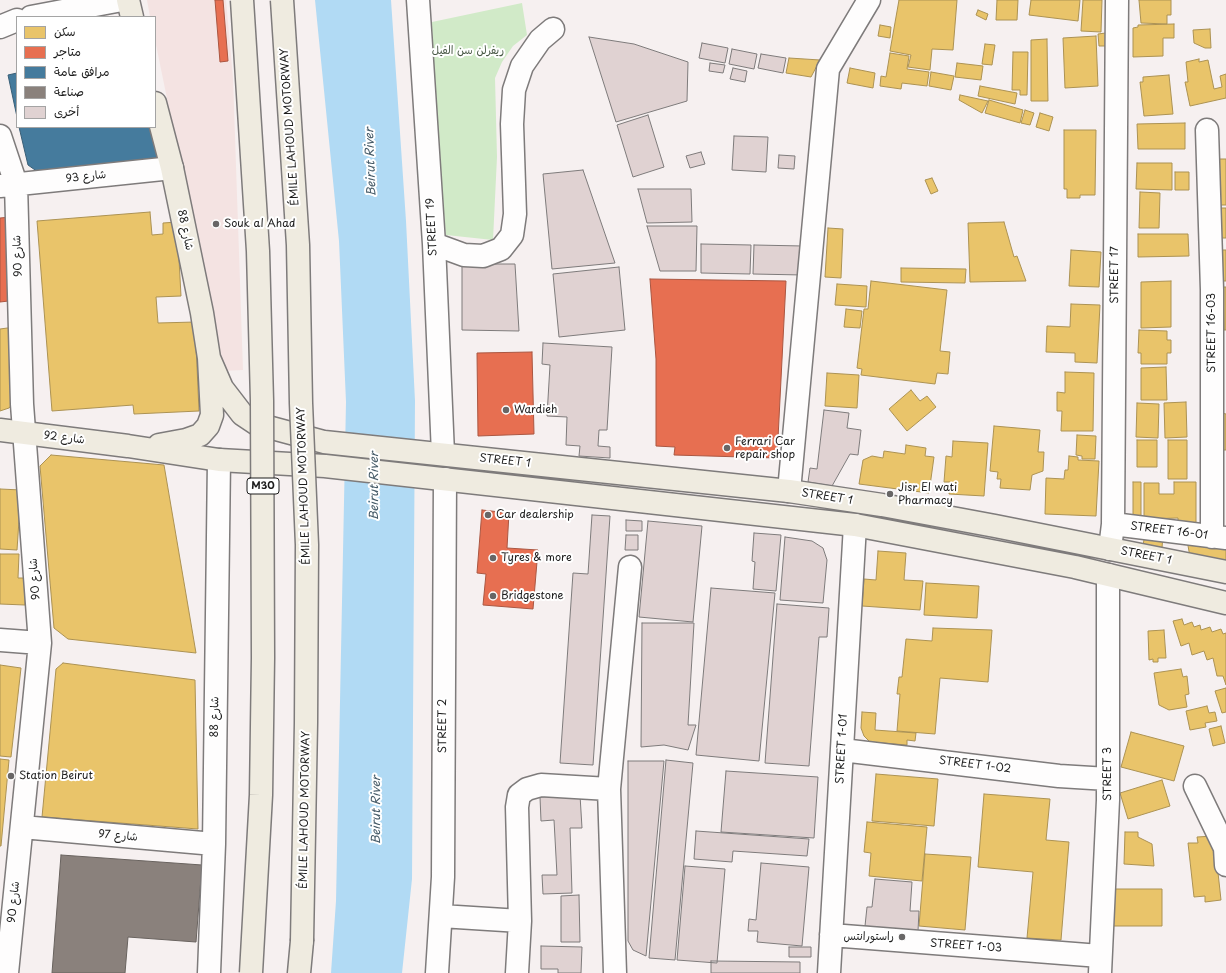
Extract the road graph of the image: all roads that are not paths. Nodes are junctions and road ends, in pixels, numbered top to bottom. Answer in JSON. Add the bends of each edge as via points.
{"nodes":[{"id":1,"x":122,"y":0,"type":"edge"},
{"id":2,"x":128,"y":0,"type":"edge"},
{"id":3,"x":242,"y":0,"type":"edge"},
{"id":4,"x":282,"y":0,"type":"edge"},
{"id":5,"x":418,"y":0,"type":"edge"},
{"id":6,"x":869,"y":0,"type":"edge"},
{"id":7,"x":1117,"y":0,"type":"edge"},
{"id":8,"x":36,"y":16,"type":"edge"},
{"id":9,"x":132,"y":16,"type":"edge"},
{"id":10,"x":16,"y":20,"type":"edge"},
{"id":11,"x":0,"y":27,"type":"edge"},
{"id":12,"x":553,"y":29,"type":"dead end"},
{"id":13,"x":156,"y":107,"type":"edge"},
{"id":14,"x":1207,"y":130,"type":"dead end"},
{"id":15,"x":0,"y":136,"type":"edge"},
{"id":16,"x":172,"y":168,"type":"junction"},
{"id":17,"x":8,"y":185,"type":"edge"},
{"id":18,"x":434,"y":244,"type":"junction"},
{"id":19,"x":209,"y":358,"type":"junction"},
{"id":20,"x":0,"y":430,"type":"edge"},
{"id":21,"x":25,"y":432,"type":"junction"},
{"id":22,"x":128,"y":446,"type":"junction"},
{"id":23,"x":434,"y":453,"type":"junction"},
{"id":24,"x":219,"y":460,"type":"junction"},
{"id":25,"x":435,"y":479,"type":"junction"},
{"id":26,"x":789,"y":491,"type":"junction"},
{"id":27,"x":1113,"y":524,"type":"junction"},
{"id":28,"x":855,"y":525,"type":"junction"},
{"id":29,"x":1219,"y":537,"type":"edge"},
{"id":30,"x":1110,"y":549,"type":"junction"},
{"id":31,"x":630,"y":567,"type":"dead end"},
{"id":32,"x":1226,"y":572,"type":"edge"},
{"id":33,"x":1108,"y":575,"type":"junction"},
{"id":34,"x":1226,"y":603,"type":"edge"},
{"id":35,"x":0,"y":640,"type":"edge"},
{"id":36,"x":40,"y":644,"type":"junction"},
{"id":37,"x":842,"y":750,"type":"junction"},
{"id":38,"x":1108,"y":779,"type":"junction"},
{"id":39,"x":1195,"y":786,"type":"dead end"},
{"id":40,"x":609,"y":789,"type":"junction"},
{"id":41,"x":22,"y":827,"type":"junction"},
{"id":42,"x":214,"y":844,"type":"junction"},
{"id":43,"x":1226,"y":865,"type":"edge"},
{"id":44,"x":441,"y":916,"type":"junction"},
{"id":45,"x":520,"y":921,"type":"junction"},
{"id":46,"x":831,"y":935,"type":"junction"},
{"id":47,"x":1100,"y":965,"type":"edge"},
{"id":48,"x":7,"y":973,"type":"edge"},
{"id":49,"x":209,"y":973,"type":"edge"},
{"id":50,"x":251,"y":973,"type":"edge"},
{"id":51,"x":299,"y":973,"type":"edge"},
{"id":52,"x":437,"y":973,"type":"edge"},
{"id":53,"x":517,"y":973,"type":"edge"},
{"id":54,"x":615,"y":973,"type":"edge"},
{"id":55,"x":829,"y":973,"type":"edge"}],
"edges":[{"from":1,"to":8,"type":"street"},
{"from":2,"to":9,"type":"main road"},
{"from":3,"to":50,"type":"main road","number":"M30","bridge":true,"via":[[258,251],[262,401],[261,795]]},
{"from":4,"to":51,"type":"main road","name":"ÉMILE LAHOUD MOTORWAY","bridge":true,"via":[[298,245],[307,544],[302,941]]},
{"from":5,"to":18,"type":"street","name":"STREET 19"},
{"from":6,"to":26,"type":"street","via":[[828,69]]},
{"from":7,"to":27,"type":"street","name":"STREET 17"},
{"from":10,"to":11,"type":"street"},
{"from":12,"to":18,"type":"street","via":[[540,40],[522,66],[514,90],[512,124],[515,214],[512,235],[501,249],[483,256],[464,255]]},
{"from":13,"to":16,"type":"main road","name":"شارع 88"},
{"from":14,"to":29,"type":"street","name":"STREET 16-03"},
{"from":15,"to":17,"type":"street","name":"شارع 90"},
{"from":16,"to":17,"type":"street","name":"شارع 93"},
{"from":16,"to":19,"type":"main road","name":"شارع 88"},
{"from":17,"to":21,"type":"street","name":"شارع 90"},
{"from":18,"to":23,"type":"street","name":"STREET 19"},
{"from":19,"to":22,"type":"main road","via":[[212,415],[208,426],[200,435],[167,444]]},
{"from":19,"to":23,"type":"main road","name":"STREET 1","via":[[222,388],[242,414],[257,424],[324,442]]},
{"from":20,"to":21,"type":"main road","name":"شارع 92"},
{"from":21,"to":22,"type":"main road","name":"شارع 92"},
{"from":21,"to":36,"type":"street","name":"شارع 90"},
{"from":22,"to":24,"type":"main road"},
{"from":23,"to":26,"type":"main road","name":"STREET 1"},
{"from":24,"to":25,"type":"main road","via":[[325,466]]},
{"from":24,"to":42,"type":"street","name":"شارع 88"},
{"from":25,"to":28,"type":"main road"},
{"from":25,"to":44,"type":"street","name":"STREET 2","via":[[443,877]]},
{"from":26,"to":30,"type":"main road","name":"STREET 1","via":[[882,505]]},
{"from":27,"to":29,"type":"street","name":"STREET 16-01"},
{"from":27,"to":30,"type":"street","name":"STREET 17"},
{"from":28,"to":33,"type":"main road"},
{"from":28,"to":37,"type":"street","name":"STREET 1-01"},
{"from":30,"to":32,"type":"main road","name":"STREET 1"},
{"from":31,"to":40,"type":"street"},
{"from":33,"to":34,"type":"main road"},
{"from":33,"to":38,"type":"street","name":"STREET 3"},
{"from":35,"to":36,"type":"street"},
{"from":36,"to":41,"type":"street","name":"شارع 90"},
{"from":37,"to":38,"type":"street","name":"STREET 1-02","via":[[1060,776]]},
{"from":37,"to":46,"type":"street","name":"STREET 1-01"},
{"from":38,"to":47,"type":"street","name":"STREET 3"},
{"from":39,"to":43,"type":"street","via":[[1225,848]]},
{"from":40,"to":45,"type":"street","via":[[541,785],[527,789],[520,796],[517,807]]},
{"from":40,"to":54,"type":"street"},
{"from":41,"to":42,"type":"street","name":"شارع 97"},
{"from":41,"to":48,"type":"street","name":"شارع 90"},
{"from":42,"to":49,"type":"street","name":"شارع 88"},
{"from":44,"to":45,"type":"street"},
{"from":44,"to":52,"type":"street","name":"STREET 2"},
{"from":45,"to":53,"type":"street"},
{"from":46,"to":47,"type":"street","name":"STREET 1-03"},
{"from":46,"to":55,"type":"street","name":"STREET 1-01"}]}
